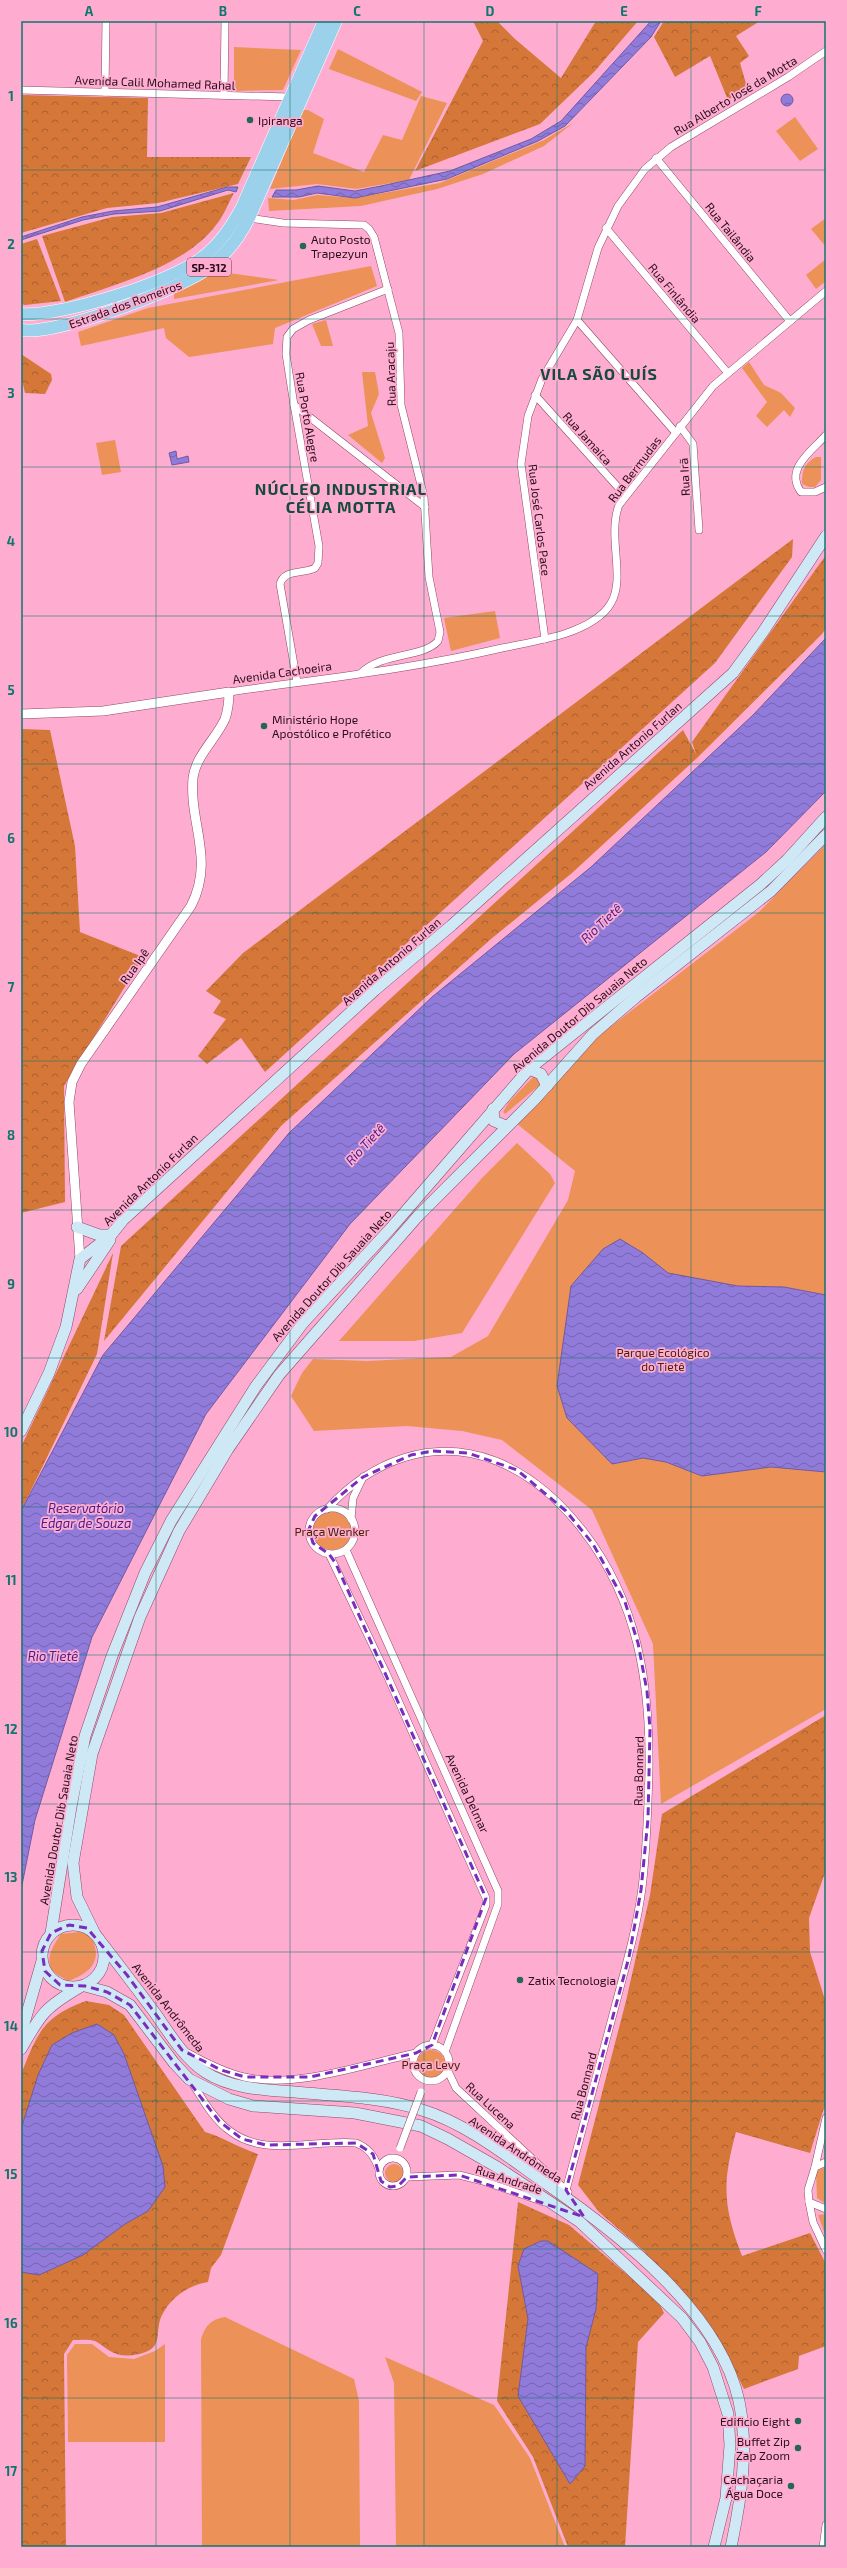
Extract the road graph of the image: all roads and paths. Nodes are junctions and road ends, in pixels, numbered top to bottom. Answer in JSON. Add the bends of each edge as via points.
{"nodes":[{"id":1,"x":106,"y":21,"type":"edge"},
{"id":2,"x":225,"y":21,"type":"edge"},
{"id":3,"x":324,"y":21,"type":"edge"},
{"id":4,"x":336,"y":21,"type":"edge"},
{"id":5,"x":826,"y":51,"type":"edge"},
{"id":6,"x":21,"y":90,"type":"edge"},
{"id":7,"x":105,"y":92,"type":"junction"},
{"id":8,"x":224,"y":95,"type":"junction"},
{"id":9,"x":289,"y":97,"type":"junction"},
{"id":10,"x":656,"y":158,"type":"junction"},
{"id":11,"x":249,"y":218,"type":"junction"},
{"id":12,"x":606,"y":228,"type":"junction"},
{"id":13,"x":388,"y":288,"type":"junction"},
{"id":14,"x":826,"y":291,"type":"edge"},
{"id":15,"x":21,"y":314,"type":"edge"},
{"id":16,"x":577,"y":320,"type":"junction"},
{"id":17,"x":789,"y":320,"type":"junction"},
{"id":18,"x":21,"y":330,"type":"edge"},
{"id":19,"x":727,"y":372,"type":"junction"},
{"id":20,"x":535,"y":396,"type":"junction"},
{"id":21,"x":294,"y":405,"type":"junction"},
{"id":22,"x":680,"y":426,"type":"junction"},
{"id":23,"x":676,"y":433,"type":"junction"},
{"id":24,"x":826,"y":436,"type":"edge"},
{"id":25,"x":826,"y":446,"type":"edge"},
{"id":26,"x":826,"y":482,"type":"edge"},
{"id":27,"x":826,"y":486,"type":"edge"},
{"id":28,"x":826,"y":490,"type":"edge"},
{"id":29,"x":625,"y":495,"type":"junction"},
{"id":30,"x":425,"y":507,"type":"junction"},
{"id":31,"x":699,"y":530,"type":"dead end"},
{"id":32,"x":826,"y":536,"type":"edge"},
{"id":33,"x":545,"y":639,"type":"junction"},
{"id":34,"x":361,"y":673,"type":"junction"},
{"id":35,"x":297,"y":682,"type":"junction"},
{"id":36,"x":229,"y":692,"type":"junction"},
{"id":37,"x":21,"y":714,"type":"edge"},
{"id":38,"x":826,"y":817,"type":"edge"},
{"id":39,"x":826,"y":835,"type":"edge"},
{"id":40,"x":529,"y":1070,"type":"junction"},
{"id":41,"x":547,"y":1086,"type":"junction"},
{"id":42,"x":493,"y":1109,"type":"junction"},
{"id":43,"x":506,"y":1126,"type":"junction"},
{"id":44,"x":123,"y":1220,"type":"junction"},
{"id":45,"x":77,"y":1227,"type":"junction"},
{"id":46,"x":111,"y":1235,"type":"junction"},
{"id":47,"x":80,"y":1259,"type":"junction"},
{"id":48,"x":74,"y":1294,"type":"junction"},
{"id":49,"x":21,"y":1431,"type":"edge"},
{"id":50,"x":363,"y":1477,"type":"junction"},
{"id":51,"x":328,"y":1509,"type":"junction"},
{"id":52,"x":351,"y":1519,"type":"junction"},
{"id":53,"x":346,"y":1550,"type":"junction"},
{"id":54,"x":329,"y":1554,"type":"junction"},
{"id":55,"x":51,"y":1933,"type":"junction"},
{"id":56,"x":98,"y":1938,"type":"junction"},
{"id":57,"x":42,"y":1961,"type":"junction"},
{"id":58,"x":82,"y":1986,"type":"junction"},
{"id":59,"x":21,"y":2034,"type":"edge"},
{"id":60,"x":432,"y":2045,"type":"junction"},
{"id":61,"x":21,"y":2049,"type":"edge"},
{"id":62,"x":182,"y":2050,"type":"junction"},
{"id":63,"x":445,"y":2052,"type":"junction"},
{"id":64,"x":416,"y":2053,"type":"junction"},
{"id":65,"x":448,"y":2071,"type":"junction"},
{"id":66,"x":190,"y":2079,"type":"junction"},
{"id":67,"x":423,"y":2080,"type":"junction"},
{"id":68,"x":826,"y":2118,"type":"edge"},
{"id":69,"x":395,"y":2158,"type":"junction"},
{"id":70,"x":826,"y":2162,"type":"edge"},
{"id":71,"x":815,"y":2167,"type":"junction"},
{"id":72,"x":379,"y":2169,"type":"junction"},
{"id":73,"x":407,"y":2177,"type":"junction"},
{"id":74,"x":566,"y":2190,"type":"junction"},
{"id":75,"x":575,"y":2202,"type":"junction"},
{"id":76,"x":809,"y":2202,"type":"junction"},
{"id":77,"x":556,"y":2207,"type":"junction"},
{"id":78,"x":826,"y":2209,"type":"edge"},
{"id":79,"x":826,"y":2250,"type":"edge"},
{"id":80,"x":826,"y":2525,"type":"edge"},
{"id":81,"x":714,"y":2547,"type":"edge"},
{"id":82,"x":731,"y":2547,"type":"edge"},
{"id":83,"x":823,"y":2547,"type":"edge"}],
"edges":[{"from":1,"to":7,"type":"street"},
{"from":2,"to":8,"type":"street"},
{"from":3,"to":9,"type":"main road","name":"Estrada dos Romeiros","number":"SP-312"},
{"from":4,"to":11,"type":"main road","name":"Estrada dos Romeiros","number":"SP-312"},
{"from":5,"to":10,"type":"street","name":"Rua Alberto José da Motta"},
{"from":6,"to":7,"type":"street","name":"Avenida Calil Mohamed Rahal"},
{"from":7,"to":8,"type":"street","name":"Avenida Calil Mohamed Rahal"},
{"from":8,"to":9,"type":"street","name":"Avenida Calil Mohamed Rahal"},
{"from":9,"to":15,"type":"main road","name":"Estrada dos Romeiros","number":"SP-312","via":[[232,227],[203,257],[186,269],[157,282],[66,310],[47,314]]},
{"from":10,"to":12,"type":"street","name":"Rua Alberto José da Motta","via":[[632,184]]},
{"from":10,"to":17,"type":"street","name":"Rua Tailândia"},
{"from":11,"to":13,"type":"street","name":"Rua Aracaju","via":[[283,223],[364,225],[374,237]]},
{"from":11,"to":18,"type":"main road","name":"Estrada dos Romeiros","number":"SP-312","via":[[242,232],[225,253],[207,269],[186,282],[71,325],[38,332]]},
{"from":12,"to":16,"type":"street","name":"Rua José Carlos Pace"},
{"from":12,"to":19,"type":"street","name":"Rua Finlândia"},
{"from":13,"to":21,"type":"street","name":"Rua Porto Alegre","via":[[314,317],[293,329],[287,338],[286,348]]},
{"from":13,"to":30,"type":"street","name":"Rua Aracaju","via":[[401,347],[401,405]]},
{"from":14,"to":17,"type":"street"},
{"from":16,"to":20,"type":"street","name":"Rua José Carlos Pace"},
{"from":16,"to":23,"type":"street"},
{"from":17,"to":19,"type":"street","name":"Rua Bermudas"},
{"from":19,"to":22,"type":"street","name":"Rua Bermudas","via":[[699,401]]},
{"from":20,"to":29,"type":"street","name":"Rua Jamaica"},
{"from":20,"to":33,"type":"street","name":"Rua José Carlos Pace","via":[[523,440],[521,464]]},
{"from":21,"to":30,"type":"street"},
{"from":21,"to":35,"type":"street","name":"Rua Porto Alegre","via":[[319,551],[315,568],[284,576],[280,584]]},
{"from":22,"to":23,"type":"street","name":"Rua Bermudas"},
{"from":22,"to":31,"type":"street","name":"Rua Irã","via":[[693,444]]},
{"from":23,"to":29,"type":"street","name":"Rua Bermudas"},
{"from":24,"to":25,"type":"street"},
{"from":24,"to":27,"type":"street","via":[[797,467],[795,475],[801,492],[815,492]]},
{"from":26,"to":27,"type":"street"},
{"from":27,"to":28,"type":"street"},
{"from":29,"to":33,"type":"street","name":"Rua Bermudas","via":[[614,517],[617,575],[612,602],[604,613],[593,621]]},
{"from":30,"to":34,"type":"street","name":"Rua Aracaju","via":[[426,552],[439,622],[438,641],[430,647],[378,661]]},
{"from":32,"to":44,"type":"main road","name":"Avenida Antonio Furlan","via":[[733,673],[452,926],[375,990]]},
{"from":33,"to":34,"type":"street","name":"Avenida Cachoeira","via":[[423,665]]},
{"from":34,"to":35,"type":"street","name":"Avenida Cachoeira"},
{"from":35,"to":36,"type":"street","name":"Avenida Cachoeira"},
{"from":36,"to":37,"type":"street","name":"Avenida Cachoeira","via":[[103,711]]},
{"from":36,"to":45,"type":"street","name":"Rua Ipê","via":[[226,718],[198,762],[193,777],[202,861],[199,890],[191,906],[81,1064],[72,1082],[69,1102]]},
{"from":38,"to":40,"type":"main road","name":"Avenida Doutor Dib Sauaia Neto","via":[[761,884]]},
{"from":39,"to":41,"type":"main road","name":"Avenida Doutor Dib Sauaia Neto","via":[[770,891],[608,1020]]},
{"from":40,"to":41,"type":"main road","via":[[541,1074]]},
{"from":40,"to":42,"type":"main road","name":"Avenida Doutor Dib Sauaia Neto"},
{"from":41,"to":43,"type":"main road","name":"Avenida Doutor Dib Sauaia Neto"},
{"from":42,"to":43,"type":"main road","via":[[494,1121]]},
{"from":42,"to":55,"type":"main road","name":"Avenida Doutor Dib Sauaia Neto","via":[[391,1228],[290,1339],[240,1409],[171,1521],[146,1573],[112,1656],[85,1736]]},
{"from":43,"to":56,"type":"main road","name":"Avenida Doutor Dib Sauaia Neto","via":[[418,1216],[279,1375],[228,1449],[179,1532],[140,1617],[92,1754],[73,1863],[77,1897]]},
{"from":44,"to":46,"type":"main road","name":"Avenida Antonio Furlan"},
{"from":44,"to":48,"type":"main road"},
{"from":45,"to":46,"type":"main road","via":[[99,1235]]},
{"from":45,"to":47,"type":"street","name":"Rua Ipê"},
{"from":46,"to":47,"type":"main road","name":"Avenida Antonio Furlan"},
{"from":47,"to":48,"type":"main road"},
{"from":48,"to":49,"type":"main road","via":[[66,1327],[49,1374]]},
{"from":50,"to":51,"type":"street","name":"Rua Bonnard","via":[[346,1488]]},
{"from":50,"to":52,"type":"street","via":[[353,1498]]},
{"from":50,"to":74,"type":"street","name":"Rua Bonnard","via":[[411,1455],[437,1451],[468,1453],[517,1470],[542,1489],[577,1523],[607,1566],[624,1602],[638,1643],[647,1691],[650,1729],[648,1819],[641,1890],[629,1957]]},
{"from":51,"to":52,"type":"street","via":[[341,1510]]},
{"from":51,"to":54,"type":"street","via":[[315,1516],[309,1529],[313,1543],[318,1549]]},
{"from":52,"to":53,"type":"street","via":[[354,1525],[354,1539]]},
{"from":53,"to":54,"type":"street"},
{"from":53,"to":63,"type":"street","name":"Avenida Delmar","via":[[498,1891],[498,1904]]},
{"from":54,"to":60,"type":"street","name":"Avenida Delmar","via":[[486,1898],[486,1905]]},
{"from":55,"to":56,"type":"main road","via":[[59,1928],[74,1925],[88,1928]]},
{"from":55,"to":57,"type":"main road","via":[[42,1951]]},
{"from":56,"to":58,"type":"main road","via":[[104,1955],[102,1968],[95,1978]]},
{"from":56,"to":62,"type":"main road","name":"Avenida Andrômeda"},
{"from":57,"to":58,"type":"main road","via":[[45,1971],[60,1985]]},
{"from":57,"to":59,"type":"main road"},
{"from":58,"to":61,"type":"main road","via":[[52,2003],[41,2014]]},
{"from":58,"to":66,"type":"main road","via":[[107,1992],[130,2005],[174,2063]]},
{"from":60,"to":63,"type":"street"},
{"from":60,"to":64,"type":"street","via":[[421,2048]]},
{"from":62,"to":64,"type":"street","via":[[221,2070],[245,2077],[279,2079],[310,2077]]},
{"from":62,"to":75,"type":"main road","name":"Avenida Andrômeda","via":[[204,2072],[240,2086],[395,2103],[423,2110],[455,2124]]},
{"from":63,"to":65,"type":"street","via":[[450,2062]]},
{"from":64,"to":67,"type":"street","via":[[413,2068]]},
{"from":65,"to":67,"type":"street","via":[[440,2080]]},
{"from":65,"to":74,"type":"street","name":"Rua Lucena","via":[[456,2088]]},
{"from":66,"to":72,"type":"street","via":[[219,2121],[242,2139],[266,2145],[356,2143],[365,2146],[373,2154]]},
{"from":66,"to":77,"type":"main road","via":[[229,2099],[253,2106],[355,2113],[420,2126],[497,2167]]},
{"from":67,"to":69,"type":"street","bridge":true,"via":[[421,2092]]},
{"from":68,"to":71,"type":"street"},
{"from":69,"to":72,"type":"street","via":[[384,2161]]},
{"from":69,"to":73,"type":"street","via":[[405,2164]]},
{"from":70,"to":71,"type":"street"},
{"from":71,"to":76,"type":"street","via":[[808,2190]]},
{"from":72,"to":73,"type":"street","via":[[381,2181],[390,2187],[398,2186]]},
{"from":73,"to":77,"type":"street","name":"Rua Andrade","via":[[459,2175],[484,2181]]},
{"from":74,"to":75,"type":"street","name":"Rua Lucena"},
{"from":75,"to":82,"type":"main road","name":"Avenida Andrômeda","via":[[621,2240],[684,2300],[717,2343],[727,2363],[740,2404],[743,2449],[742,2482]]},
{"from":76,"to":78,"type":"street"},
{"from":76,"to":79,"type":"street","via":[[813,2222]]},
{"from":77,"to":81,"type":"main road","via":[[580,2222],[682,2318],[700,2342],[712,2367],[728,2414],[730,2445],[727,2492]]},
{"from":80,"to":83,"type":"street"}]}
